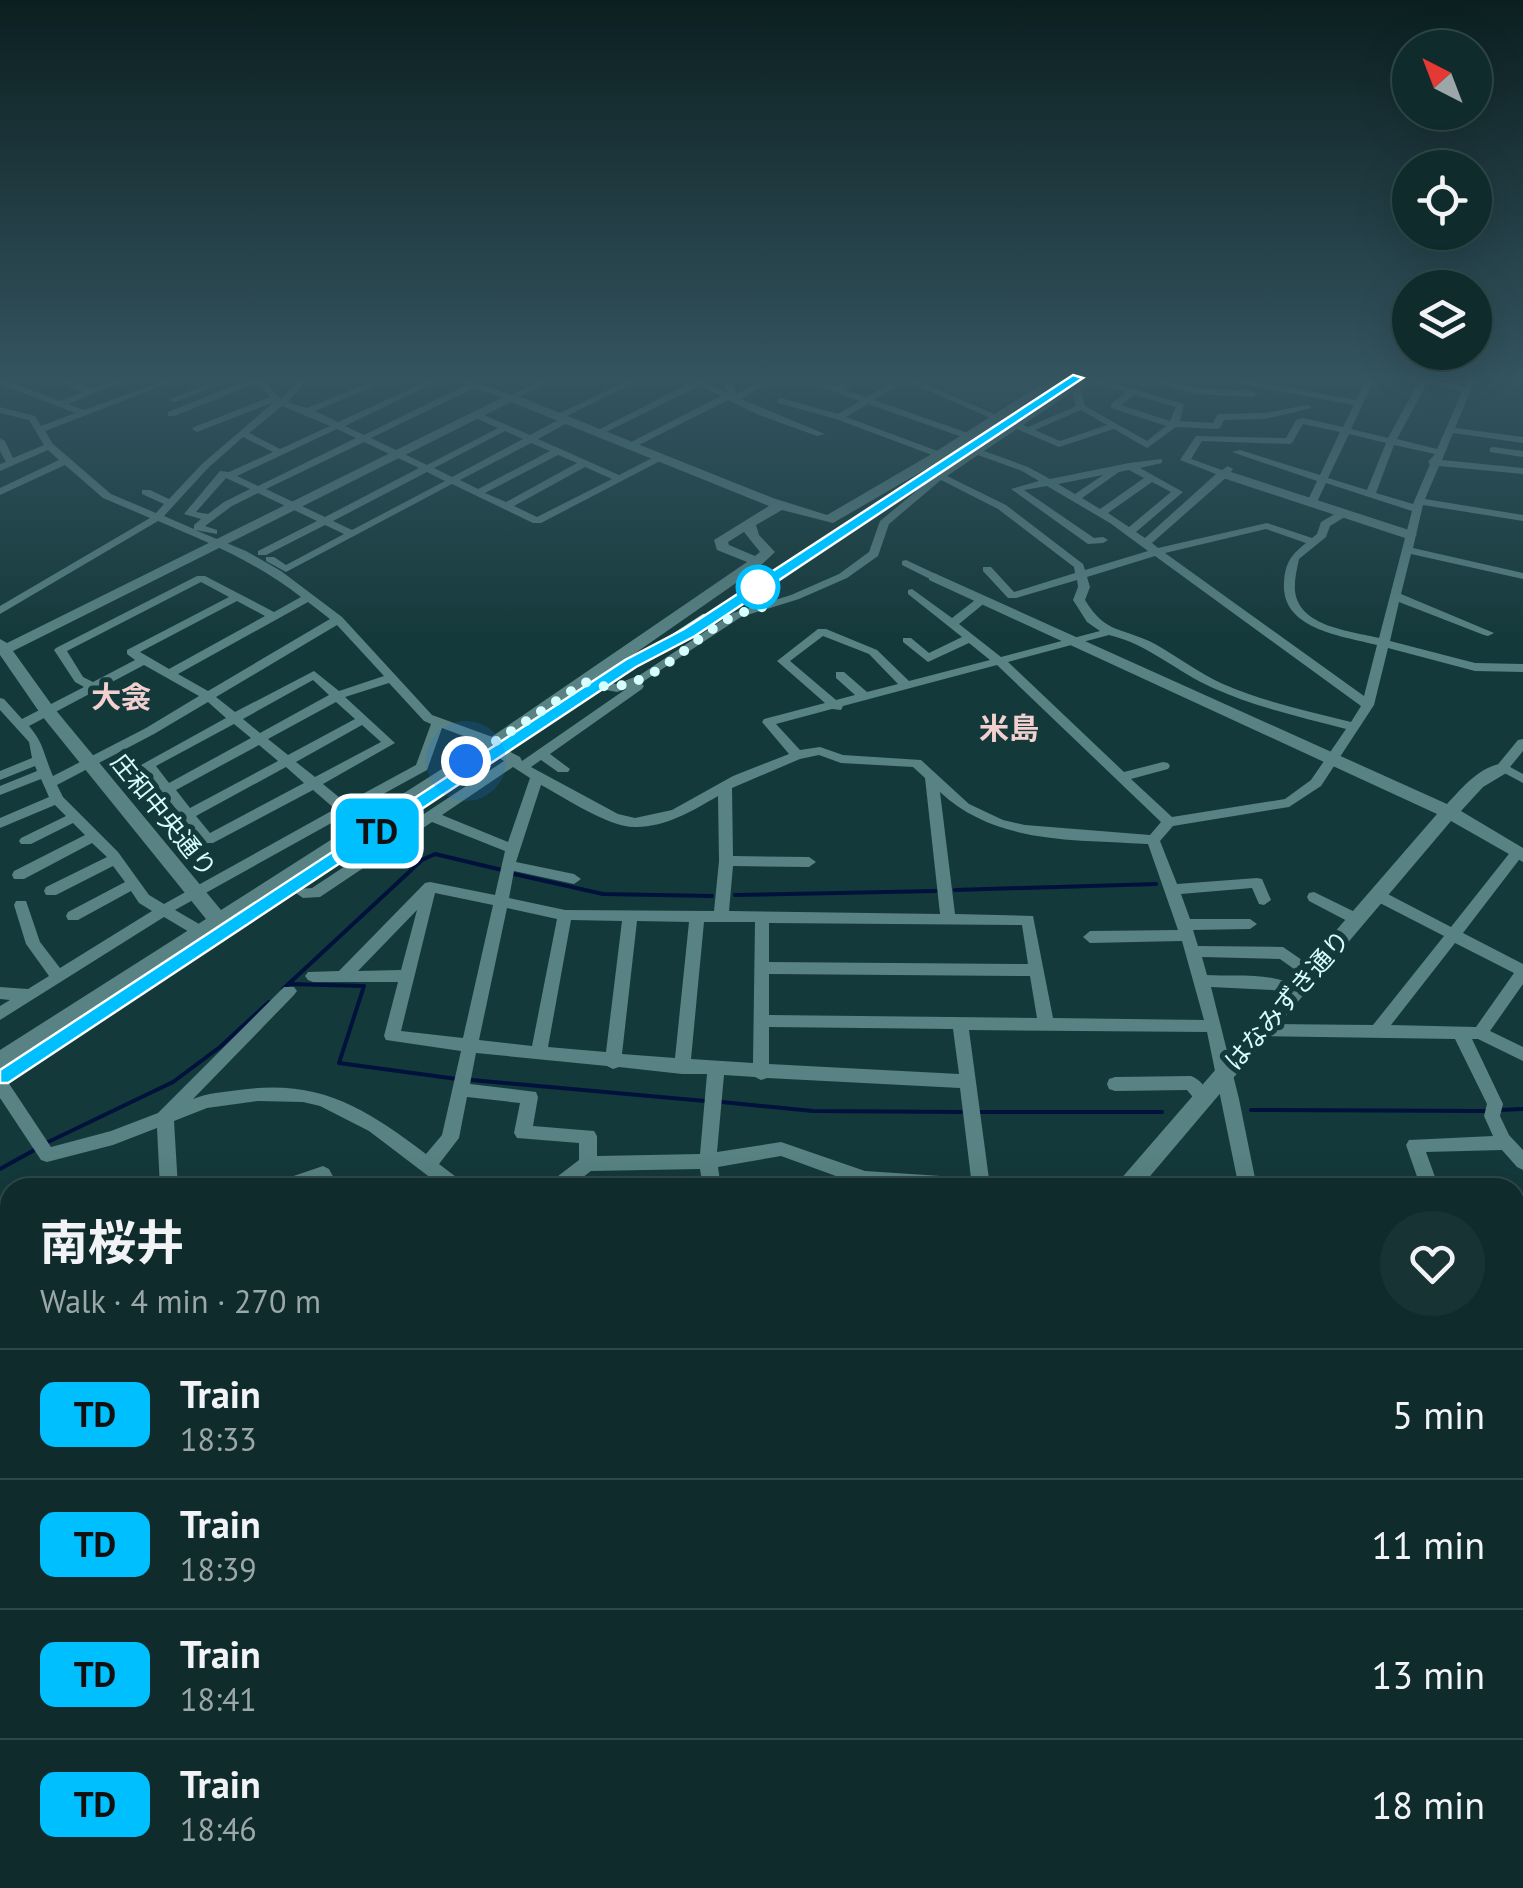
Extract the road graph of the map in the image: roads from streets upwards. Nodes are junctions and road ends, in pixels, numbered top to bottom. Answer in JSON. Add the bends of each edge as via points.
{"nodes":[{"id":1,"x":57,"y":466,"type":"edge"},
{"id":2,"x":71,"y":466,"type":"edge"},
{"id":3,"x":206,"y":466,"type":"joint"},
{"id":4,"x":247,"y":466,"type":"edge"},
{"id":5,"x":307,"y":466,"type":"edge"},
{"id":6,"x":373,"y":466,"type":"edge"},
{"id":7,"x":422,"y":466,"type":"edge"},
{"id":8,"x":430,"y":466,"type":"edge"},
{"id":9,"x":480,"y":466,"type":"edge"},
{"id":10,"x":529,"y":466,"type":"edge"},
{"id":11,"x":581,"y":466,"type":"edge"},
{"id":12,"x":590,"y":466,"type":"edge"},
{"id":13,"x":644,"y":466,"type":"edge"},
{"id":14,"x":680,"y":466,"type":"edge"},
{"id":15,"x":921,"y":466,"type":"edge"},
{"id":16,"x":954,"y":466,"type":"edge"},
{"id":17,"x":1011,"y":466,"type":"edge"},
{"id":18,"x":1128,"y":466,"type":"edge"},
{"id":19,"x":1202,"y":466,"type":"edge"},
{"id":20,"x":1229,"y":466,"type":"edge"},
{"id":21,"x":1281,"y":466,"type":"edge"},
{"id":22,"x":1329,"y":466,"type":"edge"},
{"id":23,"x":1381,"y":466,"type":"edge"},
{"id":24,"x":1433,"y":466,"type":"edge"},
{"id":25,"x":1497,"y":466,"type":"edge"},
{"id":26,"x":1123,"y":467,"type":"junction"},
{"id":27,"x":426,"y":468,"type":"junction"},
{"id":28,"x":1523,"y":470,"type":"edge"},
{"id":29,"x":1225,"y":474,"type":"junction"},
{"id":30,"x":226,"y":475,"type":"junction"},
{"id":31,"x":940,"y":476,"type":"junction"},
{"id":32,"x":621,"y":478,"type":"junction"},
{"id":33,"x":1151,"y":478,"type":"junction"},
{"id":34,"x":1323,"y":479,"type":"junction"},
{"id":35,"x":453,"y":481,"type":"junction"},
{"id":36,"x":1046,"y":481,"type":"junction"},
{"id":37,"x":257,"y":490,"type":"junction"},
{"id":38,"x":0,"y":492,"type":"edge"},
{"id":39,"x":146,"y":492,"type":"dead end"},
{"id":40,"x":478,"y":493,"type":"junction"},
{"id":41,"x":1370,"y":494,"type":"junction"},
{"id":42,"x":1075,"y":498,"type":"junction"},
{"id":43,"x":1312,"y":502,"type":"junction"},
{"id":44,"x":170,"y":504,"type":"junction"},
{"id":45,"x":780,"y":505,"type":"junction"},
{"id":46,"x":1418,"y":505,"type":"junction"},
{"id":47,"x":292,"y":506,"type":"junction"},
{"id":48,"x":506,"y":506,"type":"junction"},
{"id":49,"x":1344,"y":513,"type":"junction"},
{"id":50,"x":1106,"y":516,"type":"junction"},
{"id":51,"x":210,"y":517,"type":"junction"},
{"id":52,"x":157,"y":518,"type":"junction"},
{"id":53,"x":1523,"y":518,"type":"edge"},
{"id":54,"x":325,"y":521,"type":"junction"},
{"id":55,"x":750,"y":524,"type":"junction"},
{"id":56,"x":1072,"y":526,"type":"junction"},
{"id":57,"x":1130,"y":532,"type":"junction"},
{"id":58,"x":353,"y":534,"type":"junction"},
{"id":59,"x":224,"y":540,"type":"junction"},
{"id":60,"x":1104,"y":540,"type":"dead end"},
{"id":61,"x":758,"y":542,"type":"junction"},
{"id":62,"x":1314,"y":542,"type":"junction"},
{"id":63,"x":1146,"y":543,"type":"junction"},
{"id":64,"x":1408,"y":543,"type":"junction"},
{"id":65,"x":732,"y":552,"type":"junction"},
{"id":66,"x":1156,"y":552,"type":"junction"},
{"id":67,"x":262,"y":553,"type":"junction"},
{"id":68,"x":756,"y":561,"type":"junction"},
{"id":69,"x":907,"y":569,"type":"dead end"},
{"id":70,"x":987,"y":569,"type":"dead end"},
{"id":71,"x":1082,"y":573,"type":"junction"},
{"id":72,"x":1523,"y":576,"type":"edge"},
{"id":73,"x":934,"y":577,"type":"joint"},
{"id":74,"x":912,"y":592,"type":"dead end"},
{"id":75,"x":309,"y":596,"type":"junction"},
{"id":76,"x":236,"y":597,"type":"junction"},
{"id":77,"x":1398,"y":597,"type":"junction"},
{"id":78,"x":106,"y":599,"type":"junction"},
{"id":79,"x":983,"y":600,"type":"junction"},
{"id":80,"x":0,"y":611,"type":"edge"},
{"id":81,"x":133,"y":613,"type":"junction"},
{"id":82,"x":273,"y":616,"type":"junction"},
{"id":83,"x":338,"y":619,"type":"junction"},
{"id":84,"x":953,"y":623,"type":"junction"},
{"id":85,"x":1109,"y":632,"type":"junction"},
{"id":86,"x":1488,"y":633,"type":"dead end"},
{"id":87,"x":971,"y":637,"type":"junction"},
{"id":88,"x":907,"y":640,"type":"dead end"},
{"id":89,"x":1072,"y":640,"type":"junction"},
{"id":90,"x":1383,"y":640,"type":"junction"},
{"id":91,"x":2,"y":647,"type":"edge"},
{"id":92,"x":998,"y":659,"type":"junction"},
{"id":93,"x":144,"y":660,"type":"junction"},
{"id":94,"x":1523,"y":668,"type":"edge"},
{"id":95,"x":169,"y":674,"type":"junction"},
{"id":96,"x":840,"y":675,"type":"dead end"},
{"id":97,"x":391,"y":678,"type":"junction"},
{"id":98,"x":644,"y":678,"type":"junction"},
{"id":99,"x":585,"y":682,"type":"junction"},
{"id":100,"x":907,"y":686,"type":"junction"},
{"id":101,"x":93,"y":688,"type":"junction"},
{"id":102,"x":339,"y":696,"type":"junction"},
{"id":103,"x":208,"y":697,"type":"junction"},
{"id":104,"x":866,"y":698,"type":"junction"},
{"id":105,"x":0,"y":702,"type":"edge"},
{"id":106,"x":1368,"y":705,"type":"junction"},
{"id":107,"x":837,"y":706,"type":"junction"},
{"id":108,"x":48,"y":712,"type":"junction"},
{"id":109,"x":234,"y":719,"type":"junction"},
{"id":110,"x":364,"y":719,"type":"junction"},
{"id":111,"x":438,"y":722,"type":"junction"},
{"id":112,"x":23,"y":724,"type":"junction"},
{"id":113,"x":1354,"y":728,"type":"junction"},
{"id":114,"x":259,"y":740,"type":"junction"},
{"id":115,"x":1523,"y":743,"type":"edge"},
{"id":116,"x":492,"y":744,"type":"junction"},
{"id":117,"x":540,"y":754,"type":"junction"},
{"id":118,"x":797,"y":756,"type":"junction"},
{"id":119,"x":285,"y":760,"type":"junction"},
{"id":120,"x":1333,"y":760,"type":"junction"},
{"id":121,"x":88,"y":762,"type":"junction"},
{"id":122,"x":519,"y":764,"type":"junction"},
{"id":123,"x":1163,"y":766,"type":"dead end"},
{"id":124,"x":1502,"y":768,"type":"junction"},
{"id":125,"x":564,"y":769,"type":"dead end"},
{"id":126,"x":44,"y":772,"type":"junction"},
{"id":127,"x":931,"y":775,"type":"junction"},
{"id":128,"x":0,"y":776,"type":"edge"},
{"id":129,"x":536,"y":777,"type":"junction"},
{"id":130,"x":1122,"y":777,"type":"junction"},
{"id":131,"x":1523,"y":779,"type":"edge"},
{"id":132,"x":313,"y":783,"type":"junction"},
{"id":133,"x":726,"y":787,"type":"junction"},
{"id":134,"x":168,"y":790,"type":"junction"},
{"id":135,"x":0,"y":791,"type":"edge"},
{"id":136,"x":57,"y":799,"type":"junction"},
{"id":137,"x":346,"y":809,"type":"junction"},
{"id":138,"x":1449,"y":812,"type":"junction"},
{"id":139,"x":188,"y":814,"type":"junction"},
{"id":140,"x":431,"y":816,"type":"junction"},
{"id":141,"x":75,"y":817,"type":"junction"},
{"id":142,"x":1169,"y":822,"type":"junction"},
{"id":143,"x":0,"y":824,"type":"edge"},
{"id":144,"x":365,"y":826,"type":"junction"},
{"id":145,"x":94,"y":836,"type":"junction"},
{"id":146,"x":1152,"y":840,"type":"junction"},
{"id":147,"x":26,"y":842,"type":"dead end"},
{"id":148,"x":1520,"y":854,"type":"edge"},
{"id":149,"x":510,"y":857,"type":"junction"},
{"id":150,"x":116,"y":858,"type":"junction"},
{"id":151,"x":726,"y":861,"type":"junction"},
{"id":152,"x":809,"y":862,"type":"dead end"},
{"id":153,"x":19,"y":875,"type":"dead end"},
{"id":154,"x":574,"y":879,"type":"dead end"},
{"id":155,"x":134,"y":884,"type":"junction"},
{"id":156,"x":430,"y":887,"type":"junction"},
{"id":157,"x":1173,"y":889,"type":"junction"},
{"id":158,"x":51,"y":891,"type":"dead end"},
{"id":159,"x":193,"y":892,"type":"junction"},
{"id":160,"x":303,"y":893,"type":"dead end"},
{"id":161,"x":1378,"y":896,"type":"junction"},
{"id":162,"x":1314,"y":897,"type":"dead end"},
{"id":163,"x":1264,"y":900,"type":"dead end"},
{"id":164,"x":501,"y":901,"type":"junction"},
{"id":165,"x":21,"y":905,"type":"dead end"},
{"id":166,"x":163,"y":912,"type":"junction"},
{"id":167,"x":565,"y":915,"type":"junction"},
{"id":168,"x":630,"y":915,"type":"junction"},
{"id":169,"x":73,"y":916,"type":"dead end"},
{"id":170,"x":697,"y":916,"type":"junction"},
{"id":171,"x":720,"y":916,"type":"junction"},
{"id":172,"x":762,"y":916,"type":"junction"},
{"id":173,"x":948,"y":918,"type":"junction"},
{"id":174,"x":1356,"y":920,"type":"junction"},
{"id":175,"x":1250,"y":924,"type":"dead end"},
{"id":176,"x":210,"y":927,"type":"junction"},
{"id":177,"x":1452,"y":934,"type":"junction"},
{"id":178,"x":1090,"y":937,"type":"dead end"},
{"id":179,"x":1187,"y":937,"type":"junction"},
{"id":180,"x":762,"y":968,"type":"junction"},
{"id":181,"x":1037,"y":970,"type":"junction"},
{"id":182,"x":1523,"y":972,"type":"edge"},
{"id":183,"x":1310,"y":973,"type":"junction"},
{"id":184,"x":313,"y":976,"type":"dead end"},
{"id":185,"x":343,"y":976,"type":"junction"},
{"id":186,"x":409,"y":976,"type":"junction"},
{"id":187,"x":58,"y":977,"type":"junction"},
{"id":188,"x":1200,"y":981,"type":"junction"},
{"id":189,"x":289,"y":991,"type":"dead end"},
{"id":190,"x":0,"y":992,"type":"edge"},
{"id":191,"x":1294,"y":992,"type":"junction"},
{"id":192,"x":29,"y":995,"type":"junction"},
{"id":193,"x":0,"y":1014,"type":"edge"},
{"id":194,"x":762,"y":1021,"type":"junction"},
{"id":195,"x":960,"y":1026,"type":"junction"},
{"id":196,"x":1046,"y":1026,"type":"junction"},
{"id":197,"x":1213,"y":1026,"type":"junction"},
{"id":198,"x":1261,"y":1030,"type":"junction"},
{"id":199,"x":1378,"y":1031,"type":"junction"},
{"id":200,"x":1460,"y":1032,"type":"junction"},
{"id":201,"x":1480,"y":1033,"type":"junction"},
{"id":202,"x":470,"y":1046,"type":"junction"},
{"id":203,"x":540,"y":1054,"type":"junction"},
{"id":204,"x":1523,"y":1054,"type":"edge"},
{"id":205,"x":0,"y":1062,"type":"edge"},
{"id":206,"x":613,"y":1062,"type":"junction"},
{"id":207,"x":682,"y":1067,"type":"junction"},
{"id":208,"x":716,"y":1069,"type":"junction"},
{"id":209,"x":1227,"y":1069,"type":"junction"},
{"id":210,"x":761,"y":1073,"type":"junction"},
{"id":211,"x":966,"y":1081,"type":"junction"},
{"id":212,"x":1116,"y":1084,"type":"dead end"},
{"id":213,"x":2,"y":1089,"type":"edge"},
{"id":214,"x":460,"y":1090,"type":"junction"},
{"id":215,"x":1203,"y":1097,"type":"junction"},
{"id":216,"x":165,"y":1116,"type":"junction"},
{"id":217,"x":1506,"y":1143,"type":"junction"},
{"id":218,"x":708,"y":1161,"type":"junction"},
{"id":219,"x":1523,"y":1162,"type":"edge"},
{"id":220,"x":428,"y":1164,"type":"junction"},
{"id":221,"x":588,"y":1164,"type":"junction"},
{"id":222,"x":168,"y":1178,"type":"edge"},
{"id":223,"x":446,"y":1178,"type":"edge"},
{"id":224,"x":569,"y":1178,"type":"edge"},
{"id":225,"x":711,"y":1178,"type":"edge"},
{"id":226,"x":852,"y":1178,"type":"edge"},
{"id":227,"x":988,"y":1178,"type":"edge"},
{"id":228,"x":1134,"y":1178,"type":"edge"},
{"id":229,"x":1246,"y":1178,"type":"edge"},
{"id":230,"x":1427,"y":1178,"type":"edge"}],
"edges":[{"from":1,"to":38,"type":"street"},
{"from":2,"to":52,"type":"street","via":[[107,496]]},
{"from":3,"to":30,"type":"street"},
{"from":3,"to":44,"type":"street"},
{"from":4,"to":30,"type":"street"},
{"from":5,"to":37,"type":"street"},
{"from":6,"to":47,"type":"street"},
{"from":7,"to":27,"type":"street"},
{"from":8,"to":27,"type":"street"},
{"from":9,"to":35,"type":"street"},
{"from":10,"to":40,"type":"street"},
{"from":11,"to":48,"type":"street"},
{"from":12,"to":32,"type":"street"},
{"from":13,"to":32,"type":"street"},
{"from":14,"to":45,"type":"street"},
{"from":15,"to":45,"type":"street","via":[[828,520]]},
{"from":16,"to":31,"type":"street"},
{"from":17,"to":36,"type":"street"},
{"from":18,"to":26,"type":"street"},
{"from":19,"to":29,"type":"street"},
{"from":20,"to":29,"type":"street"},
{"from":21,"to":34,"type":"street"},
{"from":22,"to":34,"type":"street"},
{"from":23,"to":41,"type":"street"},
{"from":24,"to":46,"type":"street"},
{"from":25,"to":28,"type":"street"},
{"from":26,"to":33,"type":"street"},
{"from":26,"to":36,"type":"street"},
{"from":26,"to":42,"type":"street"},
{"from":27,"to":35,"type":"street"},
{"from":27,"to":54,"type":"street"},
{"from":29,"to":43,"type":"street"},
{"from":29,"to":63,"type":"street"},
{"from":30,"to":37,"type":"street"},
{"from":30,"to":51,"type":"street","via":[[189,514]]},
{"from":31,"to":71,"type":"street","via":[[1002,506]]},
{"from":31,"to":98,"type":"street","via":[[884,522],[874,554],[843,576],[736,615]]},
{"from":32,"to":48,"type":"street","via":[[537,521]]},
{"from":33,"to":50,"type":"street"},
{"from":33,"to":57,"type":"street","via":[[1178,492]]},
{"from":34,"to":41,"type":"street"},
{"from":34,"to":43,"type":"street"},
{"from":35,"to":40,"type":"street"},
{"from":35,"to":58,"type":"street"},
{"from":36,"to":42,"type":"street"},
{"from":36,"to":56,"type":"street","via":[[1016,489]]},
{"from":37,"to":47,"type":"street"},
{"from":37,"to":51,"type":"street"},
{"from":39,"to":44,"type":"street"},
{"from":40,"to":48,"type":"street"},
{"from":41,"to":46,"type":"street"},
{"from":42,"to":50,"type":"street"},
{"from":43,"to":49,"type":"street"},
{"from":44,"to":52,"type":"street"},
{"from":45,"to":55,"type":"street"},
{"from":46,"to":53,"type":"street"},
{"from":46,"to":64,"type":"street"},
{"from":47,"to":54,"type":"street"},
{"from":47,"to":59,"type":"street"},
{"from":49,"to":62,"type":"street"},
{"from":49,"to":64,"type":"street"},
{"from":50,"to":56,"type":"street"},
{"from":50,"to":57,"type":"street"},
{"from":51,"to":59,"type":"street","via":[[198,526]]},
{"from":52,"to":59,"type":"street"},
{"from":52,"to":80,"type":"street"},
{"from":54,"to":58,"type":"street"},
{"from":54,"to":67,"type":"street"},
{"from":55,"to":61,"type":"street"},
{"from":55,"to":65,"type":"street","via":[[720,540]]},
{"from":56,"to":60,"type":"street","via":[[1092,542]]},
{"from":57,"to":63,"type":"street"},
{"from":58,"to":67,"type":"street","via":[[286,569]]},
{"from":59,"to":67,"type":"street"},
{"from":59,"to":75,"type":"street"},
{"from":59,"to":78,"type":"street"},
{"from":61,"to":65,"type":"street"},
{"from":61,"to":68,"type":"street","via":[[768,552]]},
{"from":62,"to":66,"type":"street","via":[[1267,526]]},
{"from":62,"to":90,"type":"street","via":[[1294,558],[1288,596],[1294,608],[1315,624]]},
{"from":63,"to":66,"type":"street"},
{"from":64,"to":72,"type":"street"},
{"from":64,"to":77,"type":"street"},
{"from":65,"to":68,"type":"street"},
{"from":66,"to":71,"type":"street"},
{"from":66,"to":106,"type":"street"},
{"from":68,"to":99,"type":"street"},
{"from":69,"to":73,"type":"street"},
{"from":70,"to":71,"type":"street","via":[[1012,596]]},
{"from":71,"to":85,"type":"street","via":[[1080,600],[1090,620]]},
{"from":73,"to":79,"type":"street"},
{"from":74,"to":84,"type":"street"},
{"from":75,"to":82,"type":"street"},
{"from":75,"to":83,"type":"street"},
{"from":76,"to":81,"type":"street","via":[[201,578]]},
{"from":76,"to":82,"type":"street"},
{"from":76,"to":93,"type":"street","via":[[131,652]]},
{"from":77,"to":86,"type":"street"},
{"from":77,"to":90,"type":"street"},
{"from":78,"to":81,"type":"street"},
{"from":78,"to":91,"type":"street"},
{"from":79,"to":84,"type":"street"},
{"from":79,"to":89,"type":"street"},
{"from":81,"to":101,"type":"street","via":[[60,650]]},
{"from":82,"to":95,"type":"street"},
{"from":83,"to":97,"type":"street"},
{"from":83,"to":103,"type":"street"},
{"from":84,"to":87,"type":"street"},
{"from":85,"to":89,"type":"street"},
{"from":85,"to":113,"type":"street","via":[[1153,648],[1215,686]]},
{"from":87,"to":88,"type":"street","via":[[928,658]]},
{"from":87,"to":92,"type":"street"},
{"from":89,"to":92,"type":"street"},
{"from":89,"to":120,"type":"street"},
{"from":90,"to":94,"type":"street","via":[[1476,667]]},
{"from":90,"to":106,"type":"street"},
{"from":91,"to":108,"type":"street","name":"庄和中央通り"},
{"from":92,"to":100,"type":"street"},
{"from":92,"to":130,"type":"street"},
{"from":93,"to":95,"type":"street"},
{"from":93,"to":101,"type":"street"},
{"from":95,"to":103,"type":"street"},
{"from":96,"to":104,"type":"street"},
{"from":97,"to":102,"type":"street"},
{"from":97,"to":111,"type":"street"},
{"from":98,"to":99,"type":"street","via":[[617,688]]},
{"from":98,"to":117,"type":"street"},
{"from":99,"to":116,"type":"street"},
{"from":100,"to":104,"type":"street"},
{"from":100,"to":107,"type":"street","via":[[873,652],[822,631],[783,661]]},
{"from":101,"to":108,"type":"street"},
{"from":102,"to":109,"type":"street","via":[[314,675]]},
{"from":102,"to":110,"type":"street"},
{"from":102,"to":114,"type":"street"},
{"from":103,"to":109,"type":"street"},
{"from":103,"to":121,"type":"street"},
{"from":104,"to":107,"type":"street"},
{"from":105,"to":112,"type":"street"},
{"from":106,"to":113,"type":"street"},
{"from":107,"to":118,"type":"street","via":[[768,722]]},
{"from":108,"to":112,"type":"street"},
{"from":108,"to":121,"type":"street","name":"庄和中央通り"},
{"from":109,"to":114,"type":"street"},
{"from":109,"to":134,"type":"street","via":[[148,765]]},
{"from":110,"to":119,"type":"street"},
{"from":110,"to":132,"type":"street","via":[[389,743]]},
{"from":111,"to":116,"type":"street"},
{"from":111,"to":137,"type":"street","via":[[422,767]]},
{"from":112,"to":126,"type":"street"},
{"from":113,"to":120,"type":"street"},
{"from":114,"to":119,"type":"street"},
{"from":114,"to":134,"type":"street"},
{"from":115,"to":124,"type":"street"},
{"from":116,"to":122,"type":"street"},
{"from":116,"to":144,"type":"street"},
{"from":117,"to":122,"type":"street"},
{"from":117,"to":125,"type":"street"},
{"from":118,"to":127,"type":"street","via":[[820,752],[916,762]]},
{"from":118,"to":133,"type":"street"},
{"from":119,"to":132,"type":"street"},
{"from":119,"to":139,"type":"street"},
{"from":120,"to":138,"type":"street"},
{"from":120,"to":142,"type":"street","via":[[1289,803]]},
{"from":121,"to":126,"type":"street"},
{"from":121,"to":159,"type":"street","name":"庄和中央通り"},
{"from":122,"to":129,"type":"street"},
{"from":122,"to":140,"type":"street"},
{"from":123,"to":130,"type":"street"},
{"from":124,"to":131,"type":"street"},
{"from":124,"to":138,"type":"street","name":"はなみずき通り"},
{"from":126,"to":128,"type":"street"},
{"from":126,"to":135,"type":"street"},
{"from":126,"to":136,"type":"street"},
{"from":127,"to":146,"type":"street","via":[[964,807],[998,824]]},
{"from":127,"to":173,"type":"street"},
{"from":129,"to":133,"type":"street","via":[[635,823],[676,814]]},
{"from":129,"to":149,"type":"street"},
{"from":130,"to":142,"type":"street"},
{"from":132,"to":137,"type":"street"},
{"from":132,"to":139,"type":"street","via":[[208,840]]},
{"from":133,"to":151,"type":"street"},
{"from":134,"to":139,"type":"street"},
{"from":136,"to":141,"type":"street"},
{"from":136,"to":143,"type":"street"},
{"from":137,"to":144,"type":"street"},
{"from":137,"to":159,"type":"street"},
{"from":138,"to":148,"type":"street"},
{"from":138,"to":161,"type":"street","name":"はなみずき通り"},
{"from":140,"to":149,"type":"street"},
{"from":140,"to":160,"type":"street","via":[[315,892]]},
{"from":141,"to":145,"type":"street"},
{"from":141,"to":147,"type":"street"},
{"from":142,"to":146,"type":"street"},
{"from":144,"to":176,"type":"street"},
{"from":145,"to":150,"type":"street"},
{"from":145,"to":153,"type":"street"},
{"from":146,"to":157,"type":"street"},
{"from":148,"to":177,"type":"street"},
{"from":149,"to":154,"type":"street"},
{"from":149,"to":164,"type":"street"},
{"from":150,"to":155,"type":"street"},
{"from":150,"to":158,"type":"street"},
{"from":151,"to":152,"type":"street"},
{"from":151,"to":171,"type":"street"},
{"from":155,"to":166,"type":"street"},
{"from":155,"to":169,"type":"street"},
{"from":156,"to":164,"type":"street"},
{"from":156,"to":185,"type":"street"},
{"from":156,"to":186,"type":"street"},
{"from":157,"to":163,"type":"street","via":[[1257,882]]},
{"from":157,"to":179,"type":"street"},
{"from":159,"to":166,"type":"street"},
{"from":159,"to":176,"type":"street","name":"庄和中央通り"},
{"from":161,"to":174,"type":"street","name":"はなみずき通り"},
{"from":161,"to":177,"type":"street"},
{"from":162,"to":174,"type":"street"},
{"from":164,"to":167,"type":"street"},
{"from":164,"to":202,"type":"street"},
{"from":165,"to":187,"type":"street","via":[[33,944]]},
{"from":166,"to":176,"type":"street"},
{"from":166,"to":187,"type":"street"},
{"from":167,"to":168,"type":"street"},
{"from":167,"to":203,"type":"street"},
{"from":168,"to":170,"type":"street"},
{"from":168,"to":206,"type":"street"},
{"from":170,"to":171,"type":"street"},
{"from":170,"to":207,"type":"street"},
{"from":171,"to":172,"type":"street"},
{"from":172,"to":173,"type":"street"},
{"from":172,"to":180,"type":"street"},
{"from":173,"to":181,"type":"street","via":[[1028,920]]},
{"from":174,"to":183,"type":"street","name":"はなみずき通り"},
{"from":175,"to":179,"type":"street"},
{"from":176,"to":205,"type":"street"},
{"from":177,"to":182,"type":"street"},
{"from":177,"to":199,"type":"street"},
{"from":178,"to":179,"type":"street"},
{"from":179,"to":183,"type":"street","via":[[1282,953]]},
{"from":179,"to":188,"type":"street"},
{"from":180,"to":181,"type":"street"},
{"from":180,"to":194,"type":"street"},
{"from":181,"to":196,"type":"street"},
{"from":182,"to":201,"type":"street"},
{"from":183,"to":191,"type":"street","name":"はなみずき通り"},
{"from":184,"to":185,"type":"street"},
{"from":185,"to":186,"type":"street"},
{"from":186,"to":202,"type":"street","via":[[392,1036]]},
{"from":187,"to":192,"type":"street"},
{"from":188,"to":191,"type":"street","via":[[1275,984]]},
{"from":188,"to":197,"type":"street"},
{"from":189,"to":216,"type":"street"},
{"from":190,"to":192,"type":"street"},
{"from":191,"to":198,"type":"street","name":"はなみずき通り"},
{"from":192,"to":193,"type":"street"},
{"from":194,"to":195,"type":"street"},
{"from":194,"to":210,"type":"street"},
{"from":195,"to":196,"type":"street"},
{"from":195,"to":211,"type":"street"},
{"from":196,"to":197,"type":"street"},
{"from":197,"to":209,"type":"street"},
{"from":198,"to":199,"type":"street"},
{"from":198,"to":209,"type":"street","name":"はなみずき通り"},
{"from":199,"to":200,"type":"street"},
{"from":200,"to":201,"type":"street"},
{"from":200,"to":217,"type":"street"},
{"from":201,"to":204,"type":"street"},
{"from":202,"to":203,"type":"street"},
{"from":202,"to":214,"type":"street"},
{"from":203,"to":206,"type":"street"},
{"from":206,"to":207,"type":"street"},
{"from":207,"to":208,"type":"street"},
{"from":208,"to":210,"type":"street"},
{"from":208,"to":218,"type":"street"},
{"from":209,"to":215,"type":"street","name":"はなみずき通り"},
{"from":209,"to":229,"type":"street"},
{"from":210,"to":211,"type":"street"},
{"from":211,"to":227,"type":"street"},
{"from":212,"to":215,"type":"street","via":[[1191,1083]]},
{"from":213,"to":216,"type":"street","via":[[47,1155]]},
{"from":214,"to":220,"type":"street","via":[[450,1138]]},
{"from":214,"to":221,"type":"street","via":[[530,1097],[523,1133],[588,1136]]},
{"from":215,"to":228,"type":"street","name":"はなみずき通り"},
{"from":216,"to":220,"type":"street","via":[[226,1097],[302,1095],[362,1119]]},
{"from":216,"to":222,"type":"street"},
{"from":217,"to":219,"type":"street"},
{"from":217,"to":230,"type":"street","via":[[1416,1146]]},
{"from":218,"to":221,"type":"street"},
{"from":218,"to":225,"type":"street"},
{"from":218,"to":226,"type":"street","via":[[781,1149]]},
{"from":220,"to":223,"type":"street"},
{"from":221,"to":224,"type":"street"}]}
